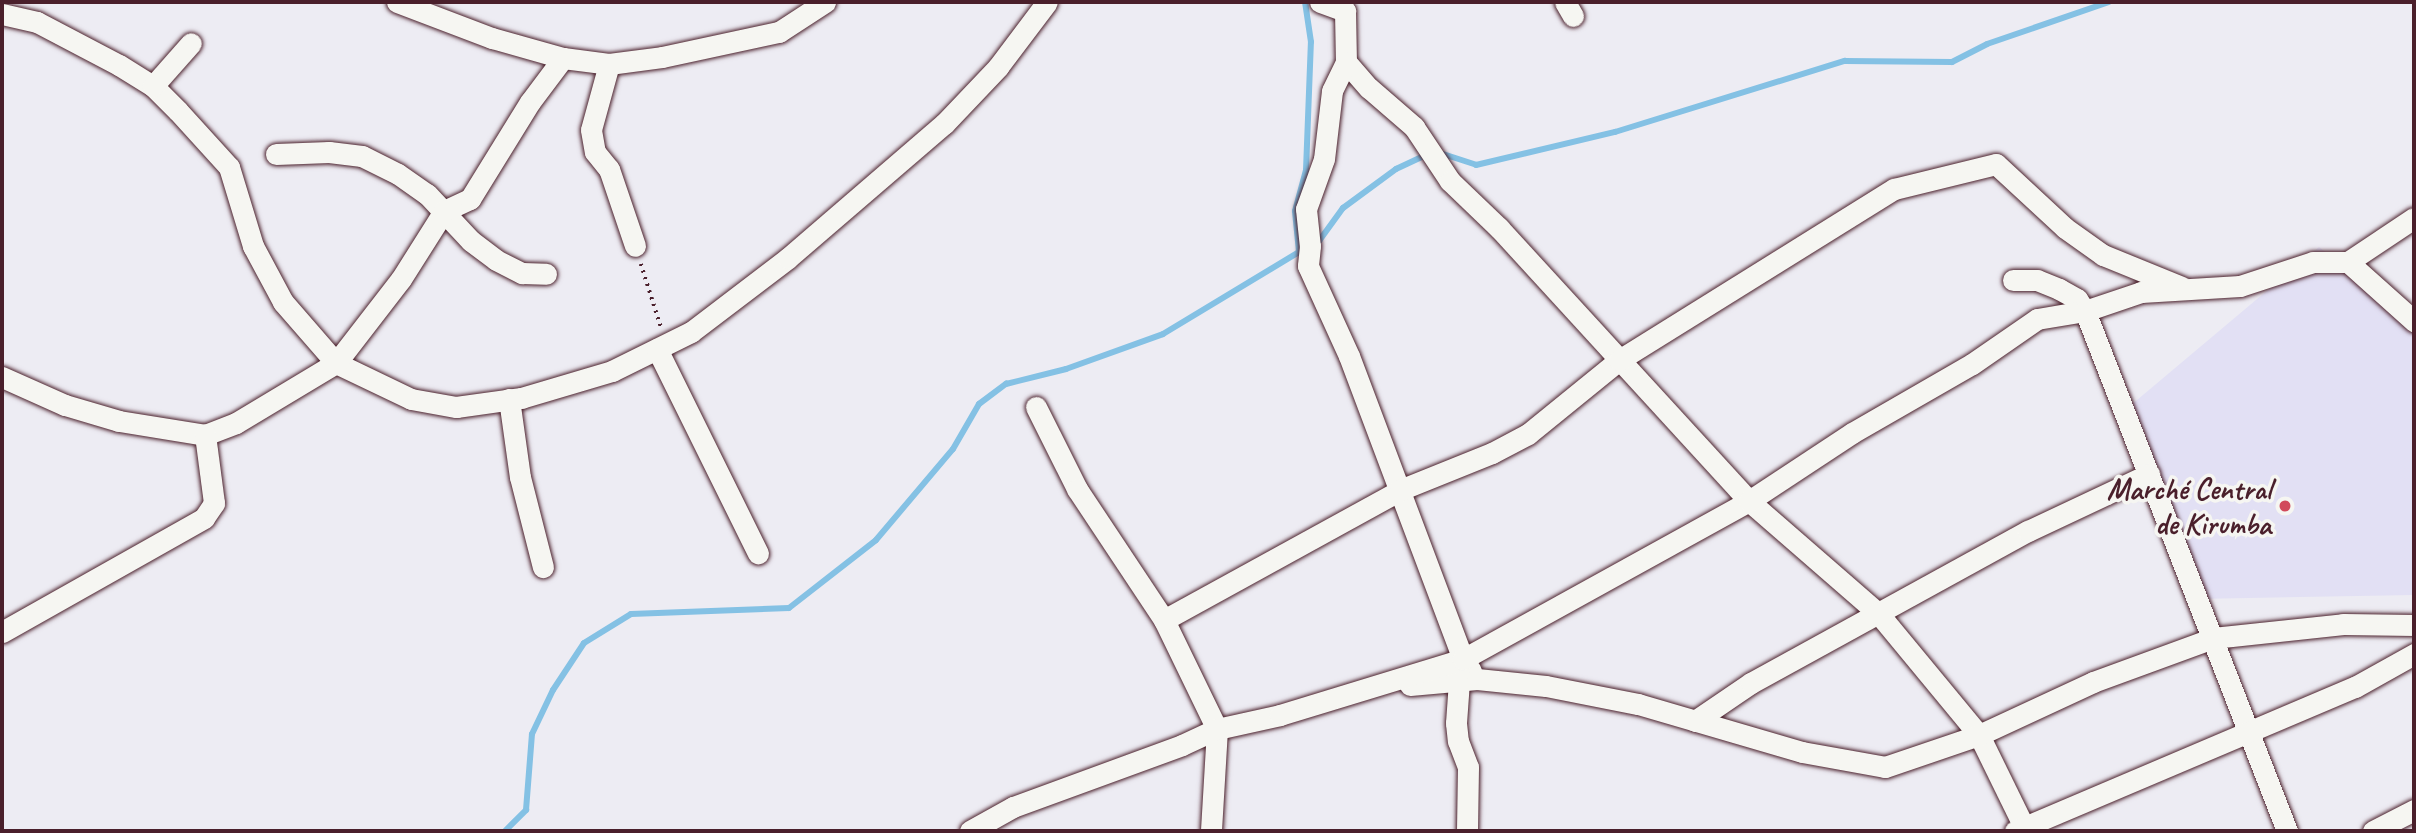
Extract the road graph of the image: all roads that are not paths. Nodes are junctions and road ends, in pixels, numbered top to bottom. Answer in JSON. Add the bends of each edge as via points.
{"nodes":[{"id":1,"x":397,"y":2,"type":"edge"},
{"id":2,"x":825,"y":2,"type":"edge"},
{"id":3,"x":1047,"y":2,"type":"edge"},
{"id":4,"x":1320,"y":2,"type":"edge"},
{"id":5,"x":2,"y":14,"type":"edge"},
{"id":6,"x":191,"y":43,"type":"dead end"},
{"id":7,"x":564,"y":58,"type":"junction"},
{"id":8,"x":1346,"y":62,"type":"junction"},
{"id":9,"x":610,"y":65,"type":"junction"},
{"id":10,"x":153,"y":86,"type":"junction"},
{"id":11,"x":276,"y":154,"type":"dead end"},
{"id":12,"x":444,"y":211,"type":"junction"},
{"id":13,"x":2414,"y":218,"type":"edge"},
{"id":14,"x":635,"y":246,"type":"road end"},
{"id":15,"x":2348,"y":262,"type":"junction"},
{"id":16,"x":546,"y":274,"type":"dead end"},
{"id":17,"x":2013,"y":280,"type":"dead end"},
{"id":18,"x":2186,"y":289,"type":"junction"},
{"id":19,"x":2085,"y":311,"type":"junction"},
{"id":20,"x":2414,"y":321,"type":"edge"},
{"id":21,"x":662,"y":346,"type":"junction"},
{"id":22,"x":1619,"y":360,"type":"junction"},
{"id":23,"x":337,"y":363,"type":"junction"},
{"id":24,"x":2,"y":377,"type":"edge"},
{"id":25,"x":509,"y":399,"type":"junction"},
{"id":26,"x":1036,"y":407,"type":"dead end"},
{"id":27,"x":205,"y":435,"type":"junction"},
{"id":28,"x":2149,"y":474,"type":"junction"},
{"id":29,"x":1400,"y":490,"type":"junction"},
{"id":30,"x":1749,"y":501,"type":"junction"},
{"id":31,"x":758,"y":553,"type":"dead end"},
{"id":32,"x":543,"y":567,"type":"dead end"},
{"id":33,"x":1878,"y":613,"type":"junction"},
{"id":34,"x":1164,"y":620,"type":"junction"},
{"id":35,"x":2414,"y":625,"type":"edge"},
{"id":36,"x":2,"y":632,"type":"edge"},
{"id":37,"x":2213,"y":638,"type":"junction"},
{"id":38,"x":2414,"y":654,"type":"edge"},
{"id":39,"x":1463,"y":659,"type":"junction"},
{"id":40,"x":1468,"y":680,"type":"junction"},
{"id":41,"x":1370,"y":688,"type":"junction"},
{"id":42,"x":1695,"y":721,"type":"junction"},
{"id":43,"x":1217,"y":729,"type":"junction"},
{"id":44,"x":2248,"y":733,"type":"junction"},
{"id":45,"x":1979,"y":735,"type":"junction"},
{"id":46,"x":2414,"y":810,"type":"edge"},
{"id":47,"x":2020,"y":829,"type":"edge"},
{"id":48,"x":970,"y":831,"type":"edge"},
{"id":49,"x":1211,"y":831,"type":"edge"},
{"id":50,"x":1467,"y":831,"type":"edge"},
{"id":51,"x":2287,"y":831,"type":"edge"},
{"id":52,"x":2373,"y":831,"type":"edge"}],
"edges":[{"from":1,"to":7,"type":"street","via":[[492,38]]},
{"from":2,"to":9,"type":"street","via":[[779,32]]},
{"from":3,"to":21,"type":"street","via":[[998,67],[944,124],[788,258],[691,332]]},
{"from":4,"to":8,"type":"street","via":[[1345,10]]},
{"from":5,"to":10,"type":"street","via":[[37,22]]},
{"from":6,"to":10,"type":"street"},
{"from":7,"to":9,"type":"street"},
{"from":7,"to":12,"type":"street","via":[[530,102],[470,199]]},
{"from":8,"to":22,"type":"street","via":[[1426,142],[1437,164]]},
{"from":8,"to":29,"type":"street","via":[[1332,91],[1324,159],[1306,209],[1308,266],[1349,356]]},
{"from":9,"to":14,"type":"street","via":[[591,130],[595,152],[609,169]]},
{"from":10,"to":23,"type":"street","via":[[229,167],[253,246],[283,302]]},
{"from":11,"to":12,"type":"street","via":[[362,156],[398,174]]},
{"from":12,"to":16,"type":"street","via":[[496,260],[522,273]]},
{"from":12,"to":23,"type":"street","via":[[401,279]]},
{"from":13,"to":15,"type":"street"},
{"from":15,"to":18,"type":"street","via":[[2313,262],[2240,286]]},
{"from":15,"to":20,"type":"street"},
{"from":17,"to":19,"type":"street","via":[[2037,280],[2059,289],[2077,299]]},
{"from":18,"to":19,"type":"street","via":[[2141,292]]},
{"from":18,"to":22,"type":"street","via":[[2103,255],[2065,228],[1996,164],[1894,189]]},
{"from":19,"to":28,"type":"street"},
{"from":19,"to":30,"type":"street","via":[[2037,319]]},
{"from":21,"to":25,"type":"street","via":[[612,371]]},
{"from":21,"to":31,"type":"street"},
{"from":22,"to":29,"type":"street","via":[[1528,434]]},
{"from":22,"to":30,"type":"street"},
{"from":23,"to":25,"type":"street","via":[[411,399],[456,407]]},
{"from":23,"to":27,"type":"street","via":[[236,424]]},
{"from":24,"to":27,"type":"street","via":[[65,405],[119,421]]},
{"from":25,"to":32,"type":"street","via":[[520,477]]},
{"from":26,"to":34,"type":"street","via":[[1077,489]]},
{"from":27,"to":36,"type":"street","via":[[214,503],[204,518]]},
{"from":28,"to":33,"type":"street","via":[[2028,531]]},
{"from":28,"to":37,"type":"street"},
{"from":29,"to":34,"type":"street"},
{"from":29,"to":39,"type":"street"},
{"from":30,"to":33,"type":"street"},
{"from":30,"to":39,"type":"street"},
{"from":33,"to":42,"type":"street","via":[[1751,683]]},
{"from":33,"to":45,"type":"street"},
{"from":34,"to":43,"type":"street"},
{"from":35,"to":37,"type":"street","via":[[2343,624]]},
{"from":37,"to":44,"type":"street"},
{"from":37,"to":45,"type":"street","via":[[2093,682]]},
{"from":38,"to":44,"type":"street","via":[[2356,687]]},
{"from":39,"to":40,"type":"street"},
{"from":39,"to":41,"type":"street"},
{"from":40,"to":41,"type":"street"},
{"from":40,"to":42,"type":"street","via":[[1559,689]]},
{"from":40,"to":50,"type":"street","via":[[1456,723],[1468,767]]},
{"from":41,"to":43,"type":"street"},
{"from":42,"to":45,"type":"street","via":[[1802,752],[1885,768]]},
{"from":43,"to":48,"type":"street","via":[[1013,807]]},
{"from":43,"to":49,"type":"street"},
{"from":44,"to":47,"type":"street"},
{"from":44,"to":51,"type":"street"},
{"from":45,"to":47,"type":"street"},
{"from":46,"to":52,"type":"street"}]}
